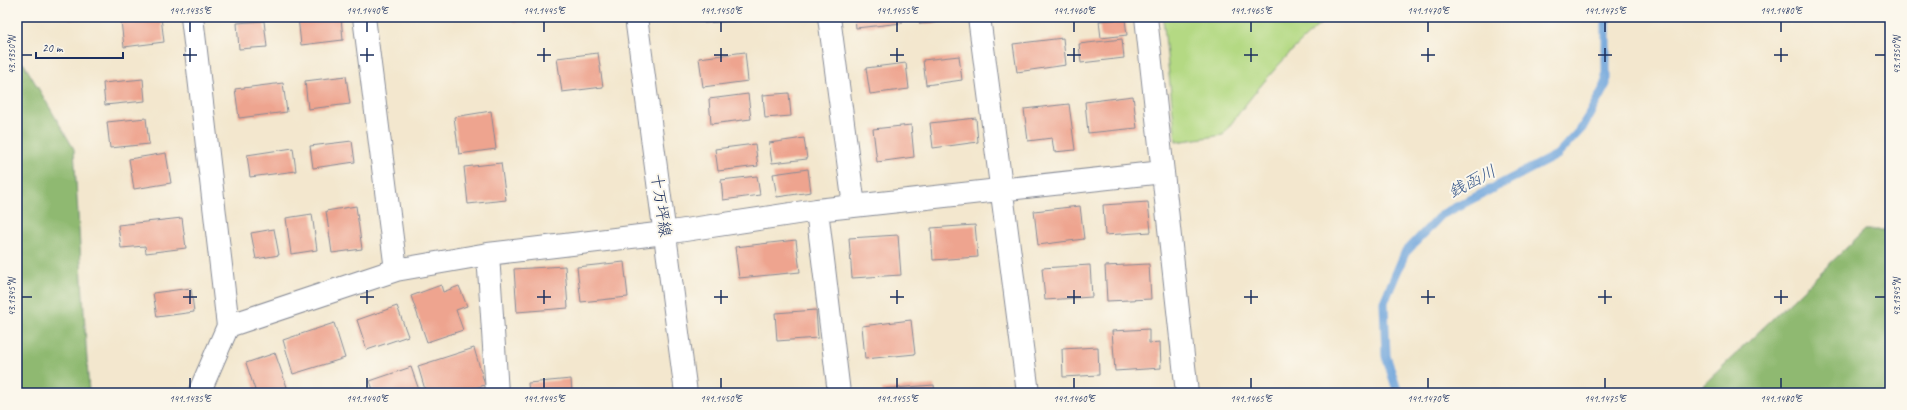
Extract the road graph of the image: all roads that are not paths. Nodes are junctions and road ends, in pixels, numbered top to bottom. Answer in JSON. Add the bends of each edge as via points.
{"nodes":[{"id":1,"x":192,"y":17,"type":"edge"},
{"id":2,"x":364,"y":17,"type":"edge"},
{"id":3,"x":636,"y":17,"type":"edge"},
{"id":4,"x":828,"y":17,"type":"edge"},
{"id":5,"x":980,"y":17,"type":"edge"},
{"id":6,"x":1146,"y":17,"type":"edge"},
{"id":7,"x":1163,"y":172,"type":"junction"},
{"id":8,"x":1001,"y":189,"type":"junction"},
{"id":9,"x":854,"y":206,"type":"junction"},
{"id":10,"x":817,"y":210,"type":"junction"},
{"id":11,"x":666,"y":233,"type":"junction"},
{"id":12,"x":488,"y":254,"type":"junction"},
{"id":13,"x":396,"y":270,"type":"junction"},
{"id":14,"x":228,"y":326,"type":"junction"},
{"id":15,"x":200,"y":393,"type":"edge"},
{"id":16,"x":497,"y":393,"type":"edge"},
{"id":17,"x":686,"y":393,"type":"edge"},
{"id":18,"x":839,"y":393,"type":"edge"},
{"id":19,"x":1028,"y":393,"type":"edge"},
{"id":20,"x":1187,"y":393,"type":"edge"}],
"edges":[{"from":1,"to":14,"type":"street"},
{"from":2,"to":13,"type":"street"},
{"from":3,"to":11,"type":"street","name":"十万坪線"},
{"from":4,"to":9,"type":"street"},
{"from":5,"to":8,"type":"street"},
{"from":6,"to":7,"type":"street"},
{"from":7,"to":8,"type":"street"},
{"from":7,"to":20,"type":"street"},
{"from":8,"to":9,"type":"street"},
{"from":8,"to":19,"type":"street"},
{"from":9,"to":10,"type":"street"},
{"from":10,"to":11,"type":"street"},
{"from":10,"to":18,"type":"street"},
{"from":11,"to":12,"type":"street"},
{"from":11,"to":17,"type":"street","name":"十万坪線"},
{"from":12,"to":13,"type":"street"},
{"from":12,"to":16,"type":"street"},
{"from":13,"to":14,"type":"street"},
{"from":14,"to":15,"type":"street"}]}
